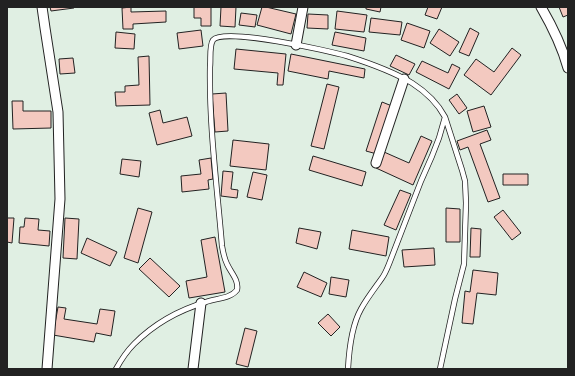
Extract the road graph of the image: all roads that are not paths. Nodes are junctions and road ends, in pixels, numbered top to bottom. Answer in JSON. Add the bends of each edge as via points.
{"nodes":[{"id":1,"x":42,"y":7,"type":"edge"},
{"id":2,"x":303,"y":7,"type":"edge"},
{"id":3,"x":540,"y":7,"type":"edge"},
{"id":4,"x":296,"y":44,"type":"junction"},
{"id":5,"x":568,"y":68,"type":"edge"},
{"id":6,"x":404,"y":79,"type":"junction"},
{"id":7,"x":445,"y":117,"type":"junction"},
{"id":8,"x":376,"y":163,"type":"dead end"},
{"id":9,"x":201,"y":303,"type":"junction"},
{"id":10,"x":46,"y":369,"type":"edge"},
{"id":11,"x":116,"y":369,"type":"edge"},
{"id":12,"x":193,"y":369,"type":"edge"},
{"id":13,"x":348,"y":369,"type":"edge"},
{"id":14,"x":440,"y":369,"type":"edge"}],
"edges":[{"from":1,"to":10,"type":"street","via":[[58,112],[60,199]]},
{"from":2,"to":4,"type":"street"},
{"from":3,"to":5,"type":"street","via":[[556,35]]},
{"from":4,"to":6,"type":"lane","via":[[347,56]]},
{"from":4,"to":9,"type":"lane","via":[[243,36],[217,37],[212,43],[212,140],[222,246],[224,258],[238,286],[231,296]]},
{"from":6,"to":7,"type":"lane","via":[[428,94]]},
{"from":6,"to":8,"type":"street"},
{"from":7,"to":13,"type":"lane","via":[[389,264],[358,315],[350,346]]},
{"from":7,"to":14,"type":"lane","via":[[465,181],[466,203],[464,264]]},
{"from":9,"to":11,"type":"lane","via":[[168,318],[144,334]]},
{"from":9,"to":12,"type":"street"}]}
